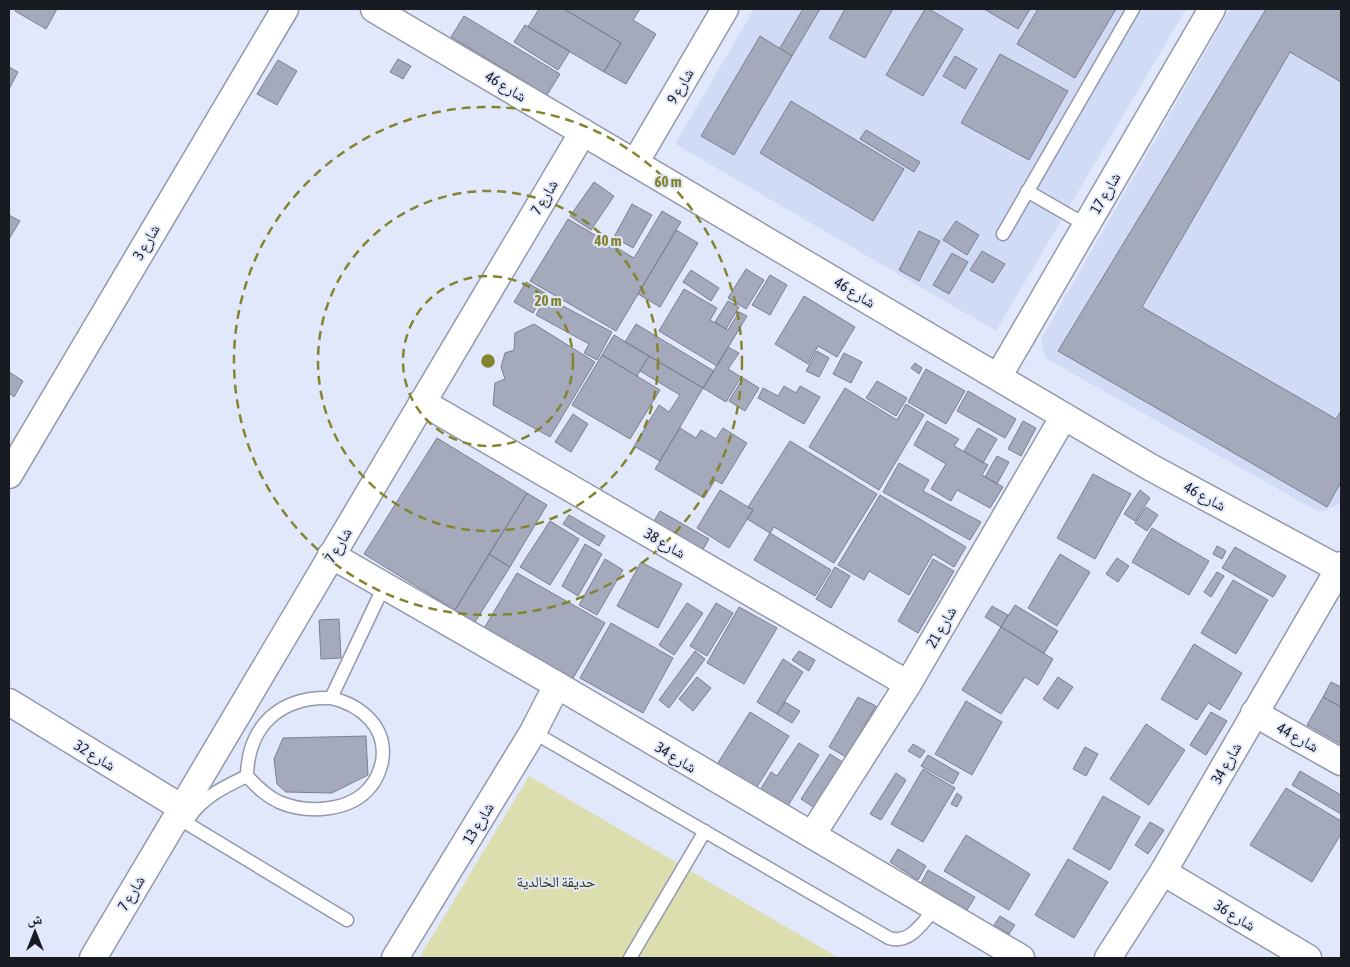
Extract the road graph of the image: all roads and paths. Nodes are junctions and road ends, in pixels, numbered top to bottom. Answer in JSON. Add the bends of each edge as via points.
{"nodes":[{"id":1,"x":374,"y":9,"type":"edge"},
{"id":2,"x":725,"y":9,"type":"edge"},
{"id":3,"x":1133,"y":9,"type":"edge"},
{"id":4,"x":1212,"y":9,"type":"edge"},
{"id":5,"x":275,"y":12,"type":"edge"},
{"id":6,"x":583,"y":132,"type":"junction"},
{"id":7,"x":635,"y":163,"type":"junction"},
{"id":8,"x":1027,"y":191,"type":"junction"},
{"id":9,"x":1086,"y":225,"type":"junction"},
{"id":10,"x":1003,"y":234,"type":"dead end"},
{"id":11,"x":998,"y":377,"type":"junction"},
{"id":12,"x":422,"y":402,"type":"junction"},
{"id":13,"x":1064,"y":416,"type":"junction"},
{"id":14,"x":9,"y":475,"type":"edge"},
{"id":15,"x":331,"y":555,"type":"junction"},
{"id":16,"x":1340,"y":567,"type":"edge"},
{"id":17,"x":384,"y":586,"type":"junction"},
{"id":18,"x":908,"y":684,"type":"junction"},
{"id":19,"x":557,"y":685,"type":"junction"},
{"id":20,"x":331,"y":698,"type":"junction"},
{"id":21,"x":9,"y":702,"type":"edge"},
{"id":22,"x":1254,"y":713,"type":"junction"},
{"id":23,"x":532,"y":732,"type":"junction"},
{"id":24,"x":1341,"y":762,"type":"edge"},
{"id":25,"x":247,"y":776,"type":"junction"},
{"id":26,"x":181,"y":816,"type":"junction"},
{"id":27,"x":705,"y":831,"type":"junction"},
{"id":28,"x":812,"y":835,"type":"junction"},
{"id":29,"x":1163,"y":872,"type":"junction"},
{"id":30,"x":936,"y":907,"type":"junction"},
{"id":31,"x":347,"y":920,"type":"dead end"},
{"id":32,"x":92,"y":958,"type":"edge"},
{"id":33,"x":395,"y":958,"type":"edge"},
{"id":34,"x":630,"y":958,"type":"edge"},
{"id":35,"x":1021,"y":958,"type":"edge"},
{"id":36,"x":1108,"y":958,"type":"edge"},
{"id":37,"x":1308,"y":958,"type":"edge"}],
"edges":[{"from":1,"to":6,"type":"street","name":"شارع 46"},
{"from":2,"to":7,"type":"street","name":"شارع 9"},
{"from":3,"to":8,"type":"lane"},
{"from":4,"to":9,"type":"street","name":"شارع 17"},
{"from":5,"to":14,"type":"street","name":"شارع 3"},
{"from":6,"to":7,"type":"street","name":"شارع 46"},
{"from":6,"to":12,"type":"street","name":"شارع 7"},
{"from":7,"to":11,"type":"street","name":"شارع 46"},
{"from":8,"to":9,"type":"lane"},
{"from":8,"to":10,"type":"lane"},
{"from":9,"to":11,"type":"street","name":"شارع 17"},
{"from":11,"to":13,"type":"street","name":"شارع 46"},
{"from":12,"to":15,"type":"street","name":"شارع 7"},
{"from":12,"to":18,"type":"street","name":"شارع 38"},
{"from":13,"to":16,"type":"street","name":"شارع 46","via":[[1150,467]]},
{"from":13,"to":18,"type":"street","name":"شارع 21"},
{"from":15,"to":17,"type":"street","name":"شارع 34"},
{"from":15,"to":26,"type":"street","name":"شارع 7"},
{"from":16,"to":22,"type":"street","name":"شارع 34"},
{"from":17,"to":19,"type":"street","name":"شارع 34"},
{"from":17,"to":20,"type":"lane"},
{"from":18,"to":28,"type":"street","name":"شارع 21"},
{"from":19,"to":23,"type":"street","name":"شارع 13"},
{"from":19,"to":28,"type":"street","name":"شارع 34"},
{"from":20,"to":25,"type":"lane","via":[[295,702],[265,722],[250,748]]},
{"from":20,"to":25,"type":"lane","via":[[361,710],[375,724],[381,736],[380,771],[371,786],[358,798],[342,805],[300,808],[261,791]]},
{"from":21,"to":26,"type":"street","name":"شارع 32"},
{"from":22,"to":24,"type":"street","name":"شارع 44"},
{"from":22,"to":29,"type":"street","name":"شارع 34"},
{"from":23,"to":27,"type":"lane"},
{"from":23,"to":33,"type":"street","name":"شارع 13"},
{"from":25,"to":26,"type":"lane","via":[[225,786]]},
{"from":26,"to":31,"type":"lane"},
{"from":26,"to":32,"type":"street","name":"شارع 7"},
{"from":27,"to":30,"type":"lane","via":[[895,940],[910,936]]},
{"from":27,"to":34,"type":"lane"},
{"from":28,"to":30,"type":"street","name":"شارع 34"},
{"from":29,"to":36,"type":"street","name":"شارع 34"},
{"from":29,"to":37,"type":"street","name":"شارع 36"},
{"from":30,"to":35,"type":"street","name":"شارع 34"}]}
